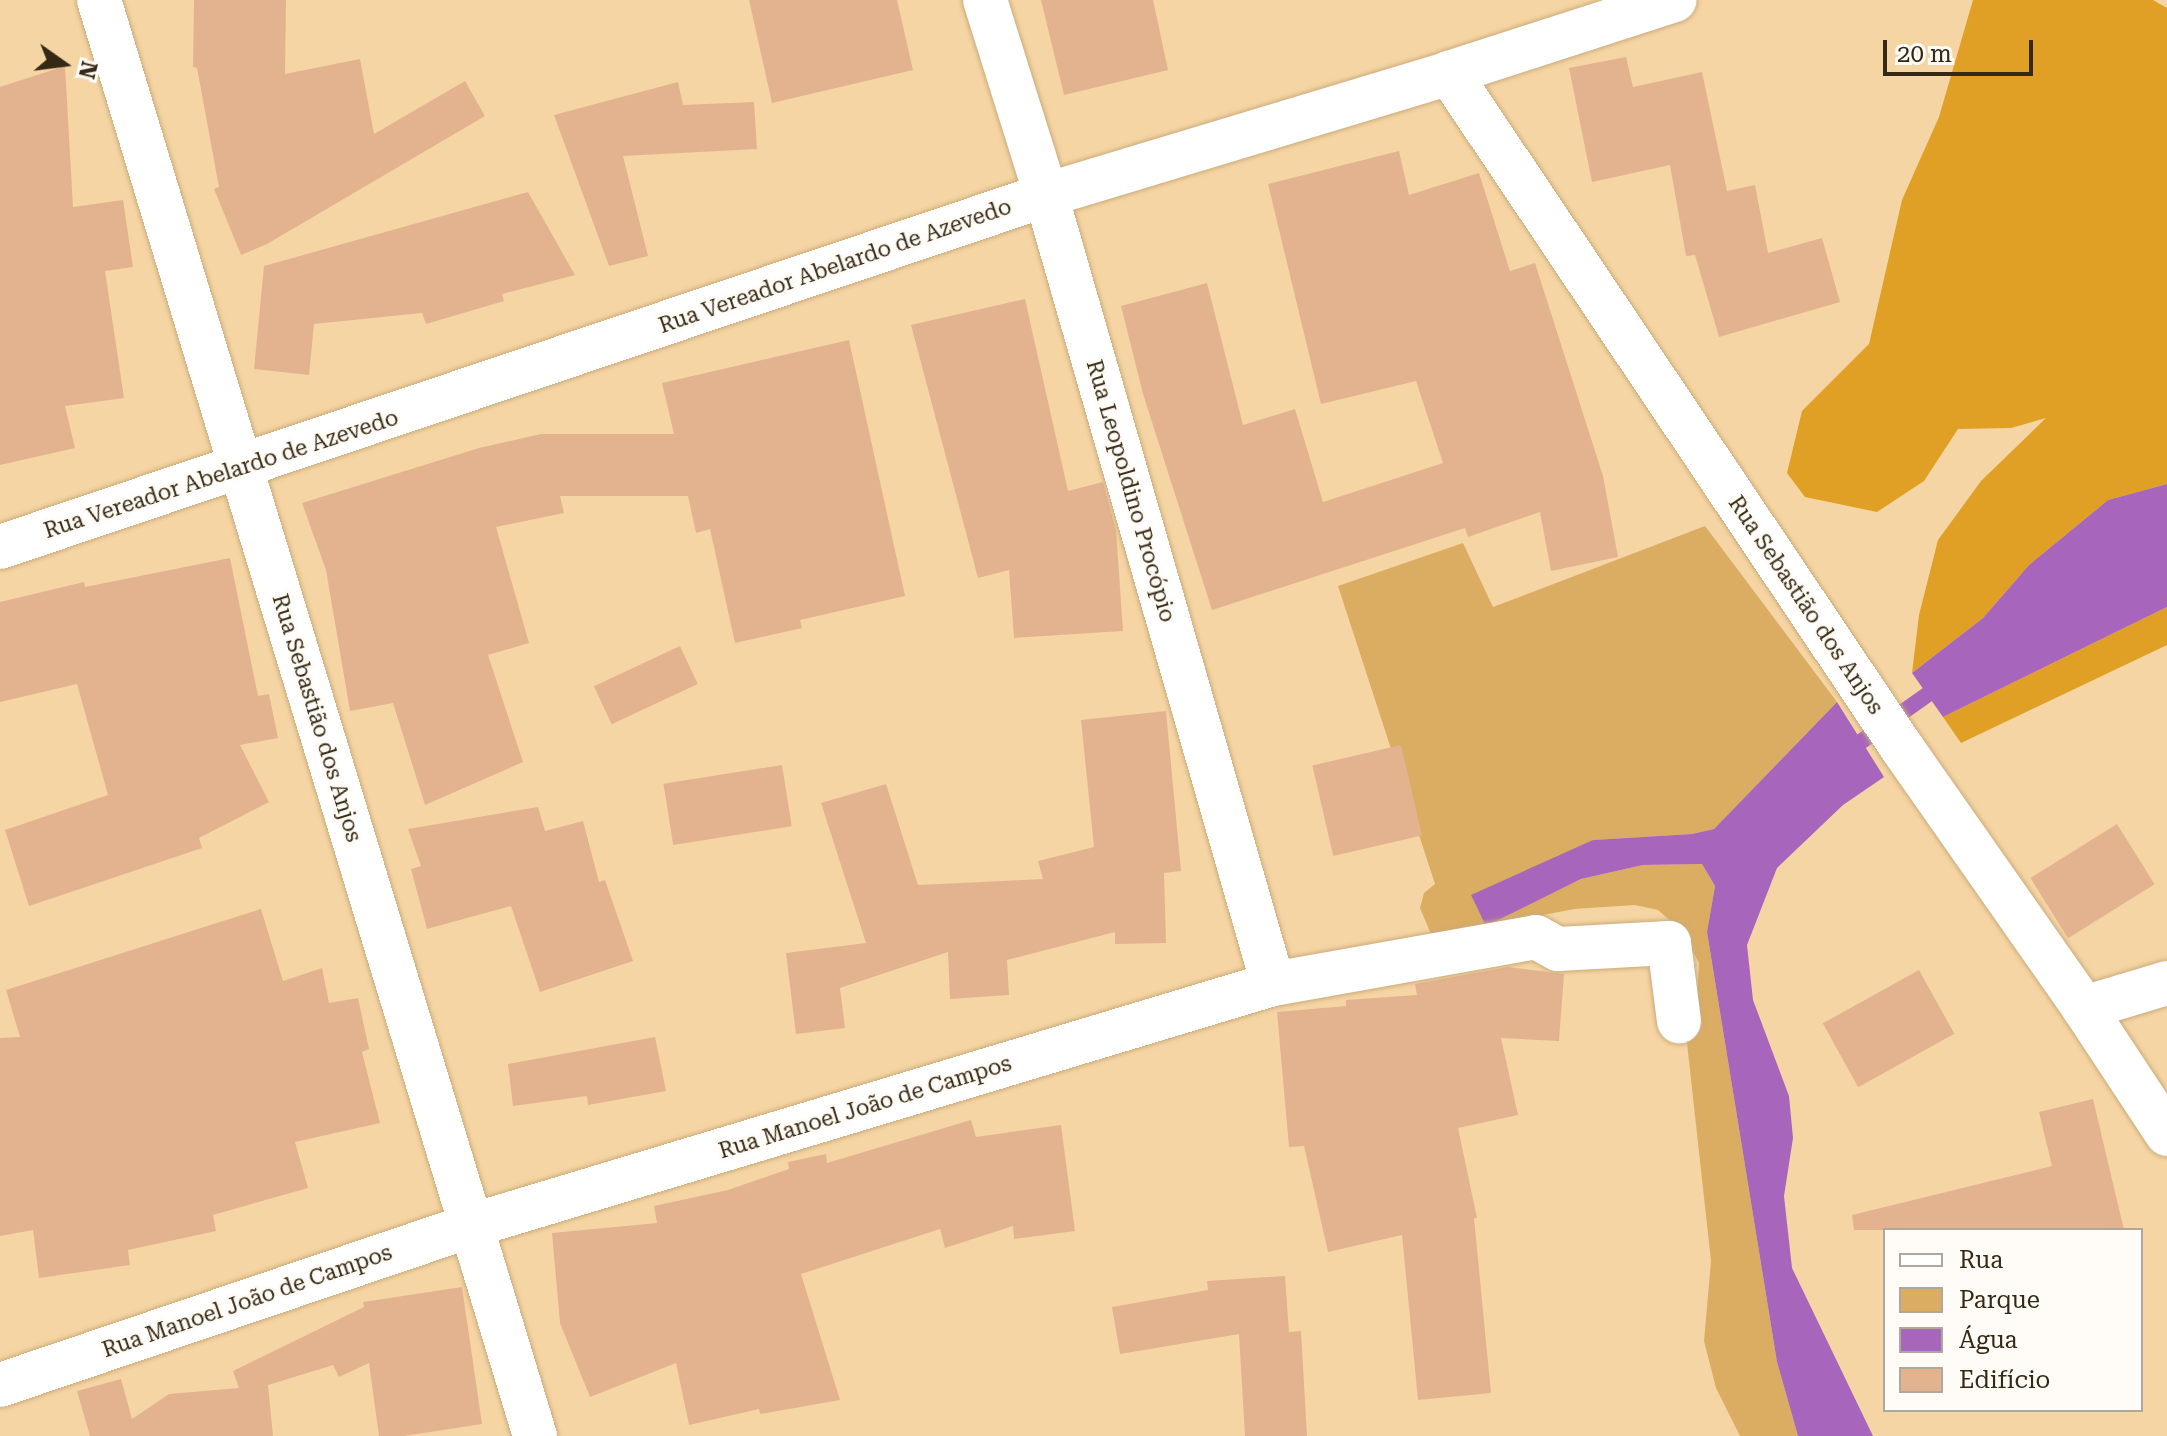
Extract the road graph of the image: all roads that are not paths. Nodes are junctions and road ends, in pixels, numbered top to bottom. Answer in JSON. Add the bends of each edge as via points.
{"nodes":[{"id":1,"x":99,"y":0,"type":"edge"},
{"id":2,"x":985,"y":0,"type":"edge"},
{"id":3,"x":1675,"y":0,"type":"edge"},
{"id":4,"x":1449,"y":73,"type":"junction"},
{"id":5,"x":1046,"y":195,"type":"junction"},
{"id":6,"x":242,"y":468,"type":"junction"},
{"id":7,"x":0,"y":547,"type":"edge"},
{"id":8,"x":2167,"y":983,"type":"edge"},
{"id":9,"x":1273,"y":984,"type":"junction"},
{"id":10,"x":2084,"y":1008,"type":"junction"},
{"id":11,"x":1679,"y":1021,"type":"dead end"},
{"id":12,"x":2167,"y":1134,"type":"edge"},
{"id":13,"x":470,"y":1226,"type":"junction"},
{"id":14,"x":0,"y":1385,"type":"edge"},
{"id":15,"x":535,"y":1436,"type":"edge"}],
"edges":[{"from":1,"to":6,"type":"street","name":"Rua Sebastião dos Anjos"},
{"from":2,"to":5,"type":"street","name":"Rua Leopoldino Procópio"},
{"from":3,"to":4,"type":"street","name":"Rua Vereador Abelardo de Azevedo"},
{"from":4,"to":5,"type":"street","name":"Rua Vereador Abelardo de Azevedo"},
{"from":4,"to":10,"type":"street","name":"Rua Sebastião dos Anjos","via":[[1902,748]]},
{"from":5,"to":6,"type":"street","name":"Rua Vereador Abelardo de Azevedo"},
{"from":5,"to":9,"type":"street","name":"Rua Leopoldino Procópio"},
{"from":6,"to":7,"type":"street","name":"Rua Vereador Abelardo de Azevedo"},
{"from":6,"to":13,"type":"street","name":"Rua Sebastião dos Anjos"},
{"from":8,"to":10,"type":"street"},
{"from":9,"to":11,"type":"street","name":"Rua Manoel João de Campos","via":[[1536,937],[1558,949],[1669,943]]},
{"from":9,"to":13,"type":"street","name":"Rua Manoel João de Campos"},
{"from":10,"to":12,"type":"street","name":"Rua Sebastião dos Anjos"},
{"from":13,"to":14,"type":"street","name":"Rua Manoel João de Campos"},
{"from":13,"to":15,"type":"street","name":"Rua Sebastião dos Anjos"}]}
